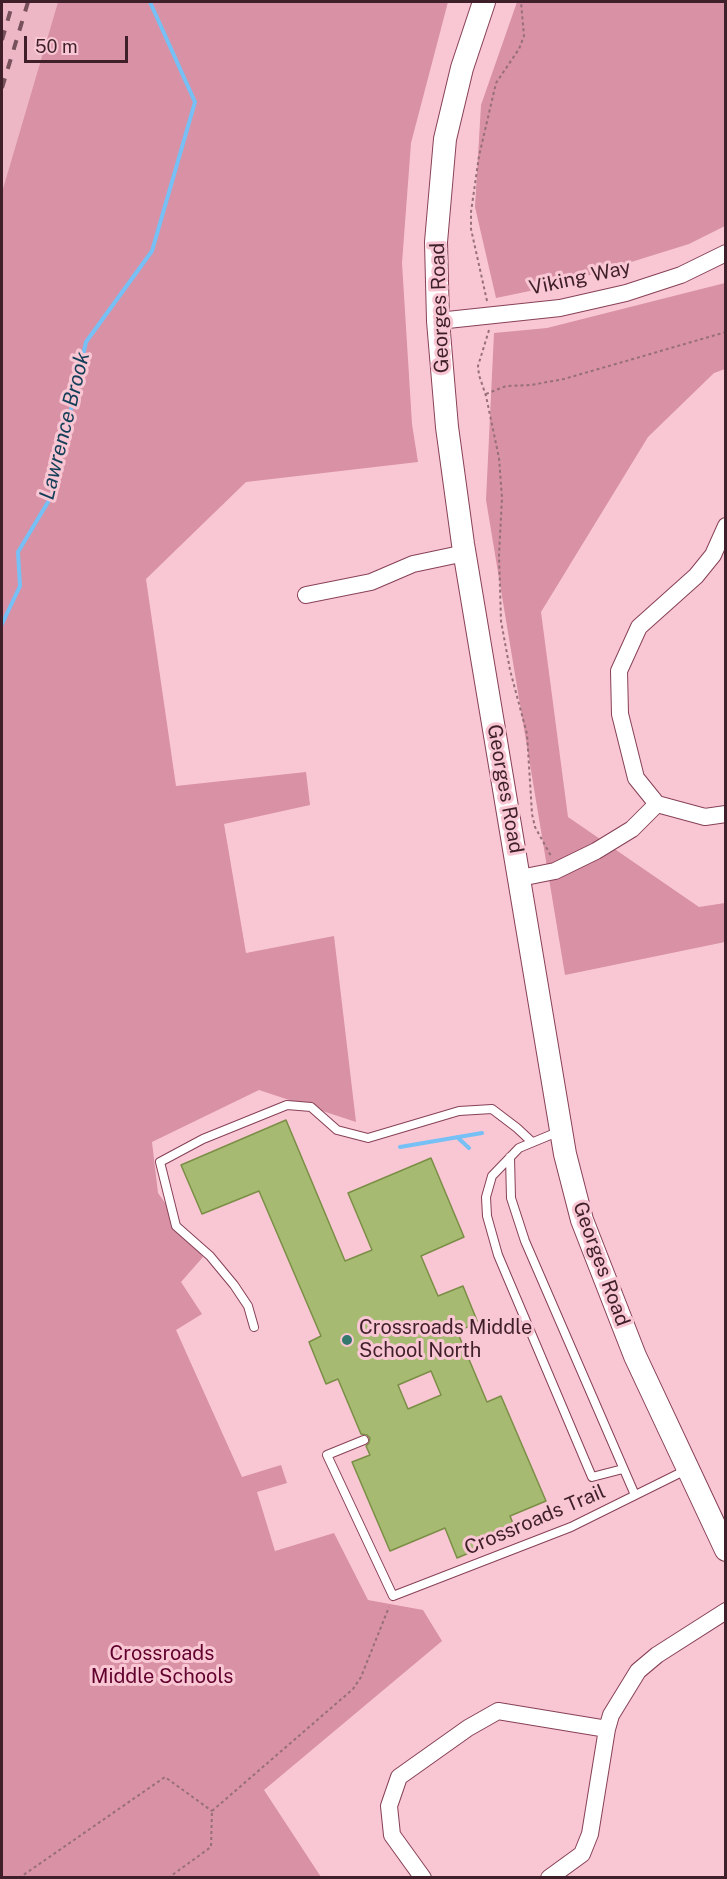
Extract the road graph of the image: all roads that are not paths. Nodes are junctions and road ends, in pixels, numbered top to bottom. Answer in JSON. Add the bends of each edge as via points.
{"nodes":[{"id":1,"x":484,"y":2,"type":"edge"},
{"id":2,"x":726,"y":253,"type":"edge"},
{"id":3,"x":438,"y":321,"type":"junction"},
{"id":4,"x":726,"y":526,"type":"edge"},
{"id":5,"x":465,"y":553,"type":"junction"},
{"id":6,"x":306,"y":595,"type":"dead end"},
{"id":7,"x":657,"y":804,"type":"junction"},
{"id":8,"x":726,"y":814,"type":"edge"},
{"id":9,"x":520,"y":878,"type":"junction"},
{"id":10,"x":561,"y":1130,"type":"junction"},
{"id":11,"x":532,"y":1142,"type":"junction"},
{"id":12,"x":510,"y":1157,"type":"junction"},
{"id":13,"x":255,"y":1327,"type":"dead end"},
{"id":14,"x":364,"y":1440,"type":"dead end"},
{"id":15,"x":623,"y":1469,"type":"junction"},
{"id":16,"x":688,"y":1469,"type":"junction"},
{"id":17,"x":635,"y":1495,"type":"junction"},
{"id":18,"x":721,"y":1526,"type":"edge"},
{"id":19,"x":726,"y":1550,"type":"edge"},
{"id":20,"x":726,"y":1611,"type":"edge"},
{"id":21,"x":607,"y":1729,"type":"junction"},
{"id":22,"x":423,"y":1878,"type":"edge"},
{"id":23,"x":549,"y":1878,"type":"edge"}],
"edges":[{"from":1,"to":3,"type":"street","name":"Georges Road","via":[[462,68],[445,139],[436,242]]},
{"from":2,"to":3,"type":"street","name":"Viking Way","via":[[681,275],[626,293],[560,308]]},
{"from":3,"to":5,"type":"street","name":"Georges Road","via":[[447,427]]},
{"from":4,"to":7,"type":"street","via":[[713,555],[696,576],[639,627],[619,671],[620,714],[636,777]]},
{"from":5,"to":6,"type":"street","via":[[413,564],[371,582]]},
{"from":5,"to":9,"type":"street","name":"Georges Road"},
{"from":7,"to":8,"type":"street","via":[[705,817]]},
{"from":7,"to":9,"type":"street","via":[[632,829],[596,851],[555,871]]},
{"from":9,"to":10,"type":"street","name":"Georges Road"},
{"from":10,"to":11,"type":"lane"},
{"from":10,"to":16,"type":"street","name":"Georges Road","via":[[582,1220],[635,1356]]},
{"from":11,"to":12,"type":"lane"},
{"from":11,"to":13,"type":"lane","via":[[492,1109],[459,1111],[368,1138],[337,1130],[310,1107],[287,1105],[203,1139],[160,1162],[176,1226],[210,1256],[234,1285],[248,1306]]},
{"from":12,"to":15,"type":"lane","via":[[511,1198],[525,1241]]},
{"from":12,"to":15,"type":"lane","via":[[492,1176],[486,1197],[498,1256],[592,1476]]},
{"from":14,"to":17,"type":"lane","name":"Crossroads Trail","via":[[327,1455],[393,1596],[571,1527]]},
{"from":15,"to":17,"type":"lane"},
{"from":16,"to":17,"type":"lane","name":"Crossroads Trail"},
{"from":16,"to":18,"type":"street","name":"Georges Road"},
{"from":18,"to":19,"type":"street","name":"Georges Road"},
{"from":20,"to":21,"type":"street","via":[[638,1671],[611,1715]]},
{"from":21,"to":22,"type":"street","via":[[498,1711],[403,1773],[389,1806],[392,1835]]},
{"from":21,"to":23,"type":"street","via":[[590,1834],[582,1854]]}]}
